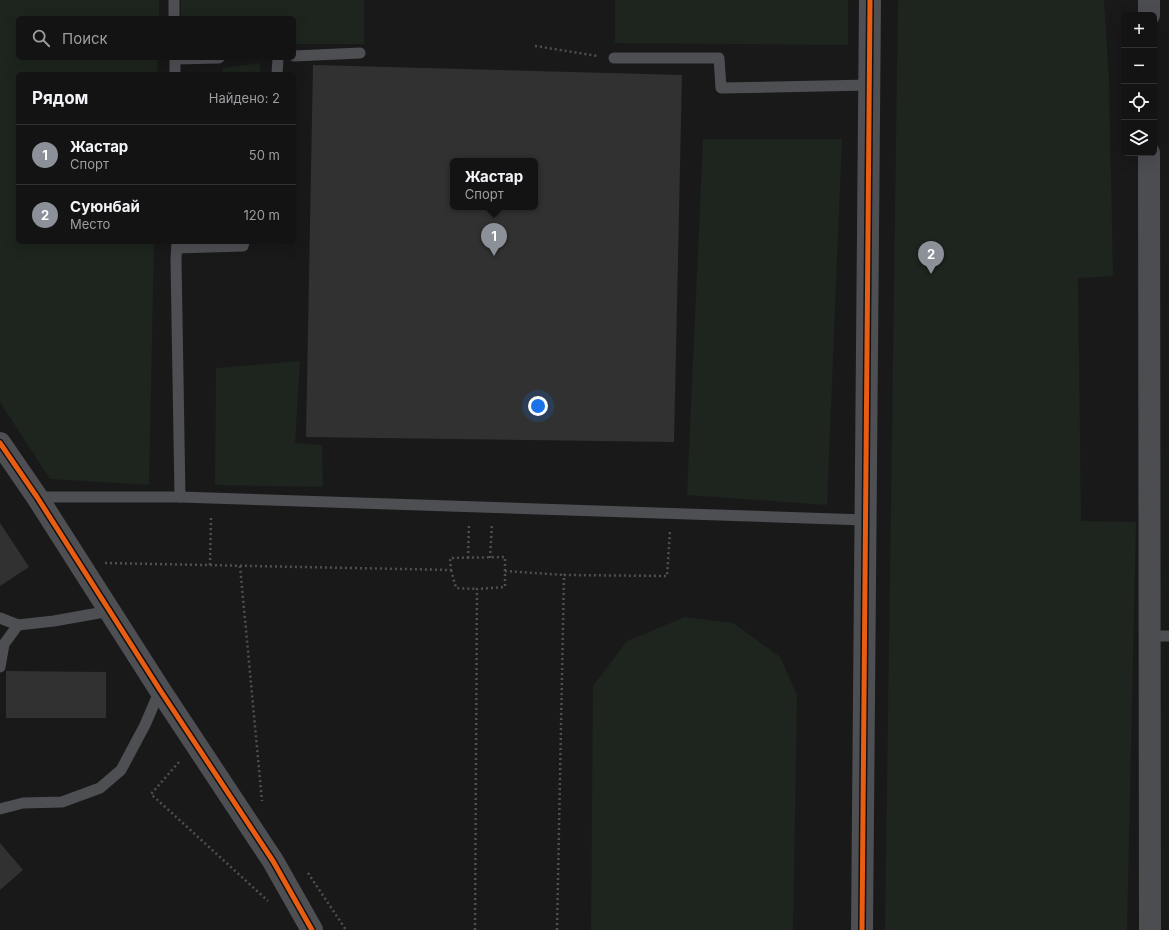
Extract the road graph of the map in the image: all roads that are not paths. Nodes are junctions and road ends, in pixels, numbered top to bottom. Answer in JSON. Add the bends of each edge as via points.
{"nodes":[{"id":1,"x":174,"y":0,"type":"edge"},
{"id":2,"x":870,"y":0,"type":"edge"},
{"id":3,"x":1149,"y":0,"type":"edge"},
{"id":4,"x":1149,"y":12,"type":"edge"},
{"id":5,"x":174,"y":16,"type":"edge"},
{"id":6,"x":360,"y":53,"type":"dead end"},
{"id":7,"x":296,"y":56,"type":"edge"},
{"id":8,"x":614,"y":58,"type":"road end"},
{"id":9,"x":175,"y":60,"type":"edge"},
{"id":10,"x":278,"y":60,"type":"edge"},
{"id":11,"x":175,"y":72,"type":"edge"},
{"id":12,"x":278,"y":72,"type":"edge"},
{"id":13,"x":869,"y":85,"type":"junction"},
{"id":14,"x":1149,"y":156,"type":"edge"},
{"id":15,"x":244,"y":244,"type":"edge"},
{"id":16,"x":177,"y":245,"type":"edge"},
{"id":17,"x":0,"y":443,"type":"edge"},
{"id":18,"x":37,"y":497,"type":"junction"},
{"id":19,"x":180,"y":497,"type":"junction"},
{"id":20,"x":865,"y":520,"type":"junction"},
{"id":21,"x":110,"y":611,"type":"junction"},
{"id":22,"x":0,"y":618,"type":"edge"},
{"id":23,"x":18,"y":625,"type":"junction"},
{"id":24,"x":1159,"y":636,"type":"edge"},
{"id":25,"x":0,"y":667,"type":"edge"},
{"id":26,"x":160,"y":690,"type":"junction"},
{"id":27,"x":0,"y":809,"type":"edge"},
{"id":28,"x":312,"y":930,"type":"edge"},
{"id":29,"x":862,"y":930,"type":"edge"},
{"id":30,"x":1150,"y":930,"type":"edge"}],
"edges":[{"from":1,"to":5,"type":"lane"},
{"from":2,"to":13,"type":"street"},
{"from":3,"to":4,"type":"main road"},
{"from":6,"to":7,"type":"lane"},
{"from":8,"to":13,"type":"lane","via":[[720,58],[721,88]]},
{"from":9,"to":11,"type":"lane"},
{"from":10,"to":12,"type":"lane"},
{"from":13,"to":20,"type":"street"},
{"from":14,"to":24,"type":"main road"},
{"from":15,"to":16,"type":"lane"},
{"from":16,"to":19,"type":"lane"},
{"from":17,"to":18,"type":"street"},
{"from":18,"to":19,"type":"lane"},
{"from":18,"to":21,"type":"street"},
{"from":19,"to":20,"type":"lane"},
{"from":20,"to":29,"type":"street"},
{"from":21,"to":23,"type":"lane"},
{"from":21,"to":26,"type":"street"},
{"from":22,"to":23,"type":"lane"},
{"from":23,"to":25,"type":"lane","via":[[4,644]]},
{"from":24,"to":30,"type":"main road"},
{"from":26,"to":27,"type":"lane","via":[[146,725],[121,770],[100,788],[62,802],[23,803]]},
{"from":26,"to":28,"type":"street","via":[[273,861]]}]}
